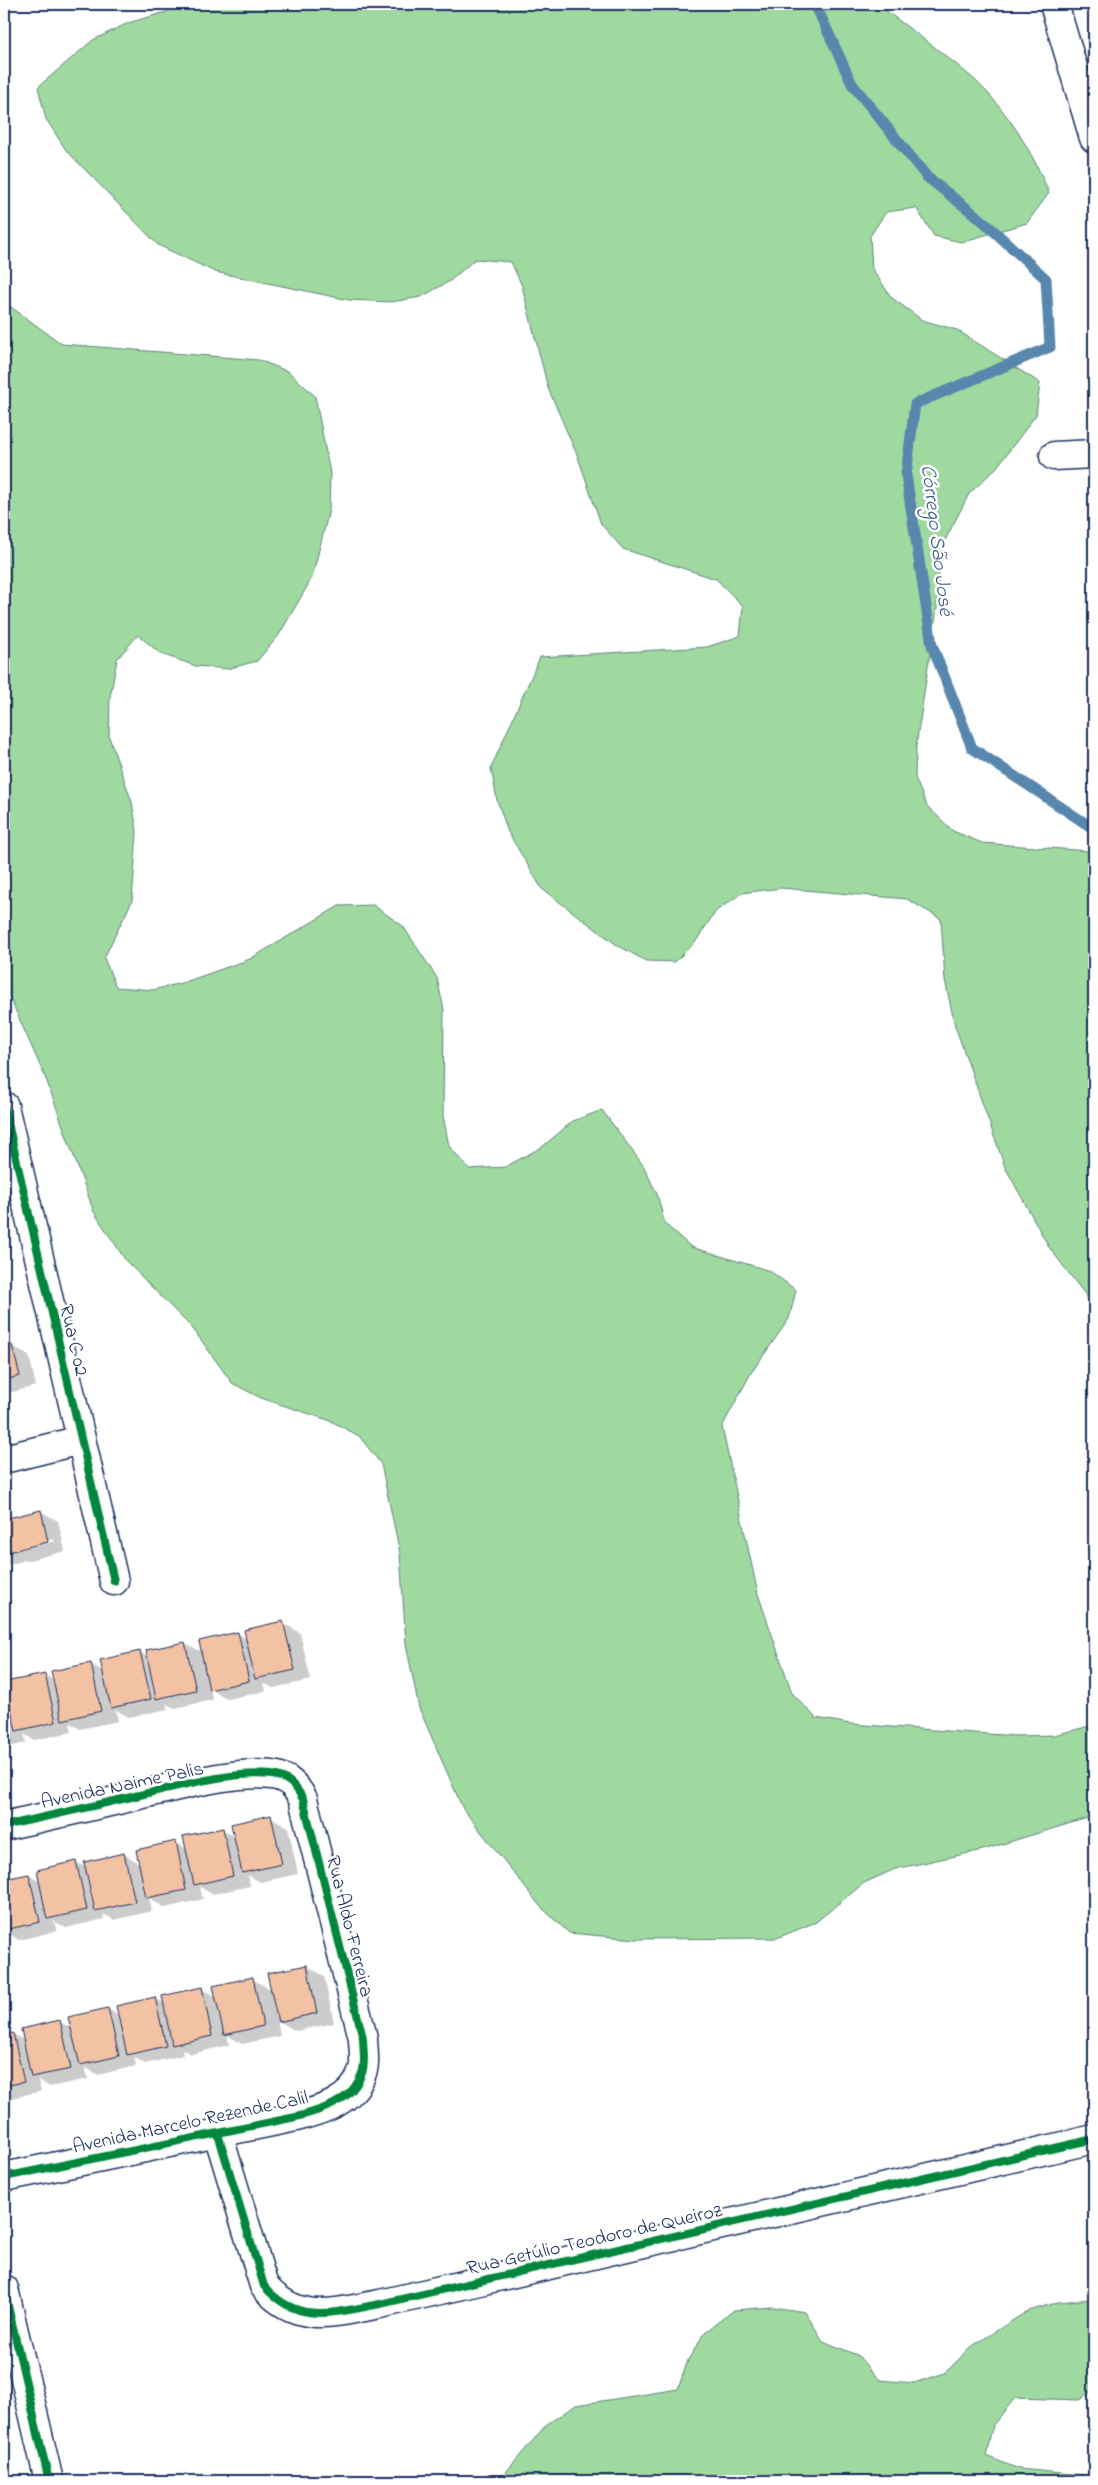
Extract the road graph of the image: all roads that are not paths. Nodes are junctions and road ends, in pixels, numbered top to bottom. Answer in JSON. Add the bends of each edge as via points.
{"nodes":[{"id":1,"x":1054,"y":4,"type":"edge"},
{"id":2,"x":1094,"y":138,"type":"edge"},
{"id":3,"x":1094,"y":454,"type":"edge"},
{"id":4,"x":1054,"y":456,"type":"dead end"},
{"id":5,"x":4,"y":1106,"type":"edge"},
{"id":6,"x":81,"y":1440,"type":"junction"},
{"id":7,"x":4,"y":1459,"type":"edge"},
{"id":8,"x":114,"y":1581,"type":"dead end"},
{"id":9,"x":308,"y":1822,"type":"joint"},
{"id":10,"x":4,"y":1826,"type":"edge"},
{"id":11,"x":363,"y":2038,"type":"joint"},
{"id":12,"x":218,"y":2134,"type":"junction"},
{"id":13,"x":1094,"y":2138,"type":"edge"},
{"id":14,"x":4,"y":2177,"type":"edge"},
{"id":15,"x":4,"y":2290,"type":"edge"},
{"id":16,"x":49,"y":2481,"type":"edge"}],
"edges":[{"from":1,"to":2,"type":"street"},
{"from":3,"to":4,"type":"street"},
{"from":5,"to":6,"type":"street","name":"Rua C 02"},
{"from":6,"to":7,"type":"street"},
{"from":6,"to":8,"type":"street","name":"Rua C 02"},
{"from":9,"to":10,"type":"street","name":"Avenida Naime Palis","via":[[296,1785],[273,1775],[264,1775],[192,1783]]},
{"from":9,"to":11,"type":"street","name":"Rua Aldo Ferreira"},
{"from":11,"to":12,"type":"street","name":"Avenida Marcelo Rezende Calil","via":[[363,2072],[344,2099],[296,2118]]},
{"from":12,"to":13,"type":"street","name":"Rua Getúlio Teodoro de Queiroz","via":[[264,2286],[276,2301],[297,2311],[326,2314]]},
{"from":12,"to":14,"type":"street","name":"Avenida Marcelo Rezende Calil"},
{"from":15,"to":16,"type":"street"}]}
